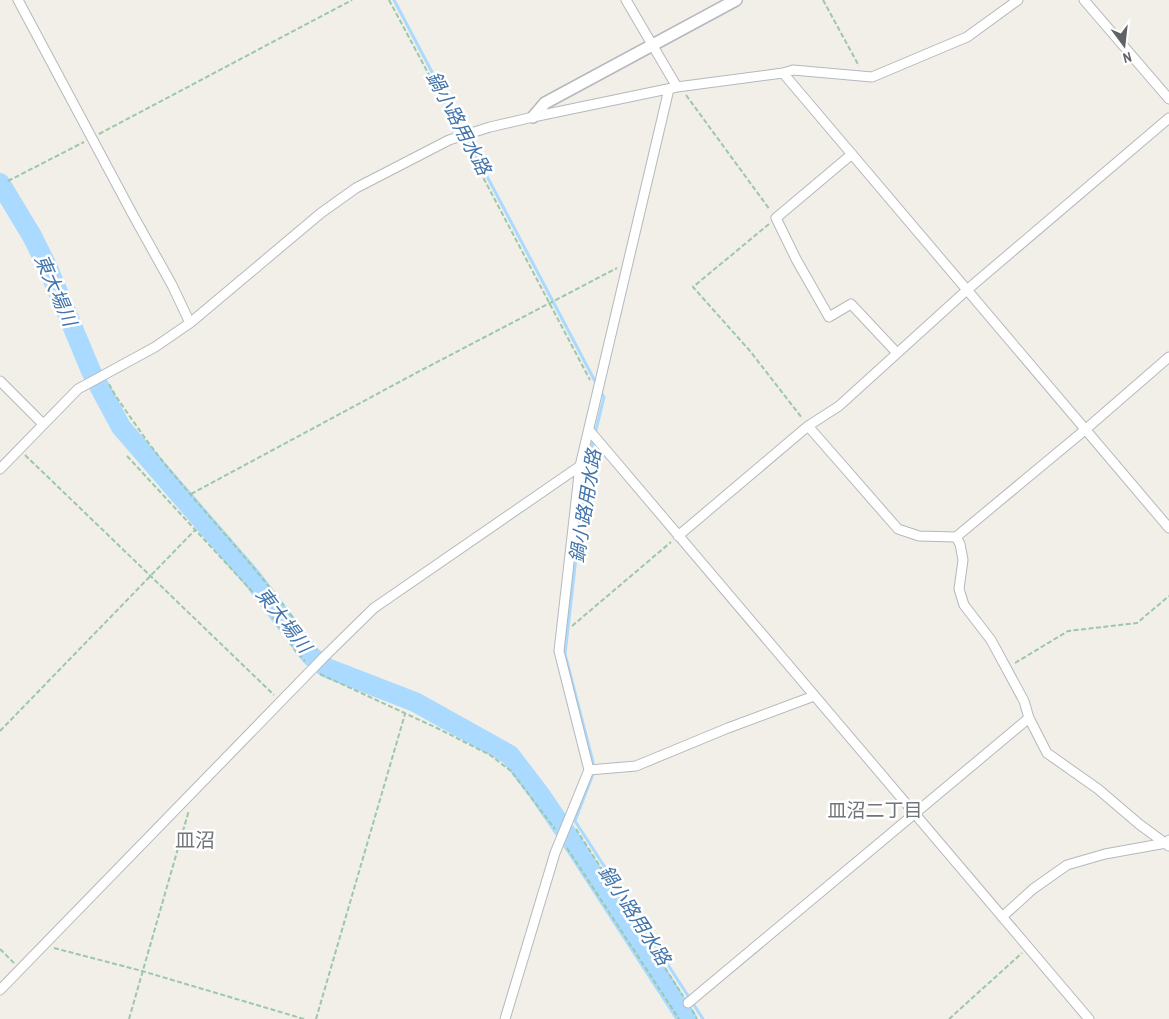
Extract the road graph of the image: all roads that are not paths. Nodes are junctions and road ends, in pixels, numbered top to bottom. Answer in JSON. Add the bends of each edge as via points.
{"nodes":[{"id":1,"x":18,"y":0,"type":"edge"},
{"id":2,"x":626,"y":0,"type":"edge"},
{"id":3,"x":736,"y":0,"type":"edge"},
{"id":4,"x":1018,"y":0,"type":"edge"},
{"id":5,"x":1084,"y":0,"type":"edge"},
{"id":6,"x":652,"y":45,"type":"junction"},
{"id":7,"x":783,"y":73,"type":"junction"},
{"id":8,"x":675,"y":88,"type":"junction"},
{"id":9,"x":1169,"y":99,"type":"edge"},
{"id":10,"x":533,"y":117,"type":"junction"},
{"id":11,"x":1169,"y":118,"type":"edge"},
{"id":12,"x":852,"y":154,"type":"junction"},
{"id":13,"x":968,"y":289,"type":"junction"},
{"id":14,"x":190,"y":322,"type":"junction"},
{"id":15,"x":897,"y":354,"type":"junction"},
{"id":16,"x":1169,"y":357,"type":"edge"},
{"id":17,"x":0,"y":381,"type":"edge"},
{"id":18,"x":43,"y":424,"type":"junction"},
{"id":19,"x":808,"y":426,"type":"junction"},
{"id":20,"x":588,"y":430,"type":"junction"},
{"id":21,"x":1086,"y":430,"type":"junction"},
{"id":22,"x":580,"y":466,"type":"junction"},
{"id":23,"x":0,"y":469,"type":"edge"},
{"id":24,"x":1169,"y":528,"type":"edge"},
{"id":25,"x":678,"y":536,"type":"junction"},
{"id":26,"x":956,"y":537,"type":"junction"},
{"id":27,"x":814,"y":696,"type":"junction"},
{"id":28,"x":1029,"y":718,"type":"junction"},
{"id":29,"x":589,"y":770,"type":"junction"},
{"id":30,"x":914,"y":814,"type":"junction"},
{"id":31,"x":1168,"y":843,"type":"edge"},
{"id":32,"x":1002,"y":917,"type":"junction"},
{"id":33,"x":0,"y":990,"type":"edge"},
{"id":34,"x":688,"y":1003,"type":"road end"},
{"id":35,"x":505,"y":1019,"type":"edge"},
{"id":36,"x":1089,"y":1019,"type":"edge"}],
"edges":[{"from":1,"to":14,"type":"street"},
{"from":2,"to":6,"type":"street"},
{"from":3,"to":6,"type":"street"},
{"from":4,"to":7,"type":"street","via":[[967,37],[872,77],[794,70]]},
{"from":5,"to":9,"type":"street"},
{"from":6,"to":8,"type":"street"},
{"from":6,"to":10,"type":"street","via":[[545,103]]},
{"from":7,"to":8,"type":"street"},
{"from":7,"to":12,"type":"street"},
{"from":8,"to":10,"type":"street"},
{"from":8,"to":20,"type":"street","via":[[627,266]]},
{"from":10,"to":14,"type":"street","via":[[461,135],[356,188],[321,213]]},
{"from":11,"to":13,"type":"street"},
{"from":12,"to":13,"type":"street"},
{"from":12,"to":15,"type":"street","via":[[776,218],[829,317],[851,304]]},
{"from":13,"to":15,"type":"street"},
{"from":13,"to":21,"type":"street"},
{"from":14,"to":18,"type":"street","via":[[155,347],[78,389]]},
{"from":15,"to":19,"type":"street","via":[[839,406]]},
{"from":16,"to":21,"type":"street"},
{"from":17,"to":18,"type":"street"},
{"from":18,"to":23,"type":"street"},
{"from":19,"to":25,"type":"street"},
{"from":19,"to":26,"type":"street","via":[[898,529],[919,536]]},
{"from":20,"to":22,"type":"street"},
{"from":20,"to":25,"type":"street"},
{"from":21,"to":24,"type":"street"},
{"from":21,"to":26,"type":"street"},
{"from":22,"to":29,"type":"street","via":[[559,651]]},
{"from":22,"to":33,"type":"street","via":[[374,608]]},
{"from":25,"to":27,"type":"street"},
{"from":26,"to":28,"type":"street","via":[[963,560],[959,589],[964,605],[991,640],[1024,702]]},
{"from":27,"to":29,"type":"street","via":[[636,766]]},
{"from":27,"to":30,"type":"street"},
{"from":28,"to":30,"type":"street"},
{"from":28,"to":31,"type":"street","via":[[1047,753]]},
{"from":29,"to":35,"type":"street","via":[[561,838]]},
{"from":30,"to":32,"type":"street"},
{"from":30,"to":34,"type":"street"},
{"from":31,"to":32,"type":"street","via":[[1104,854],[1067,866],[1034,888]]},
{"from":32,"to":36,"type":"street"}]}
